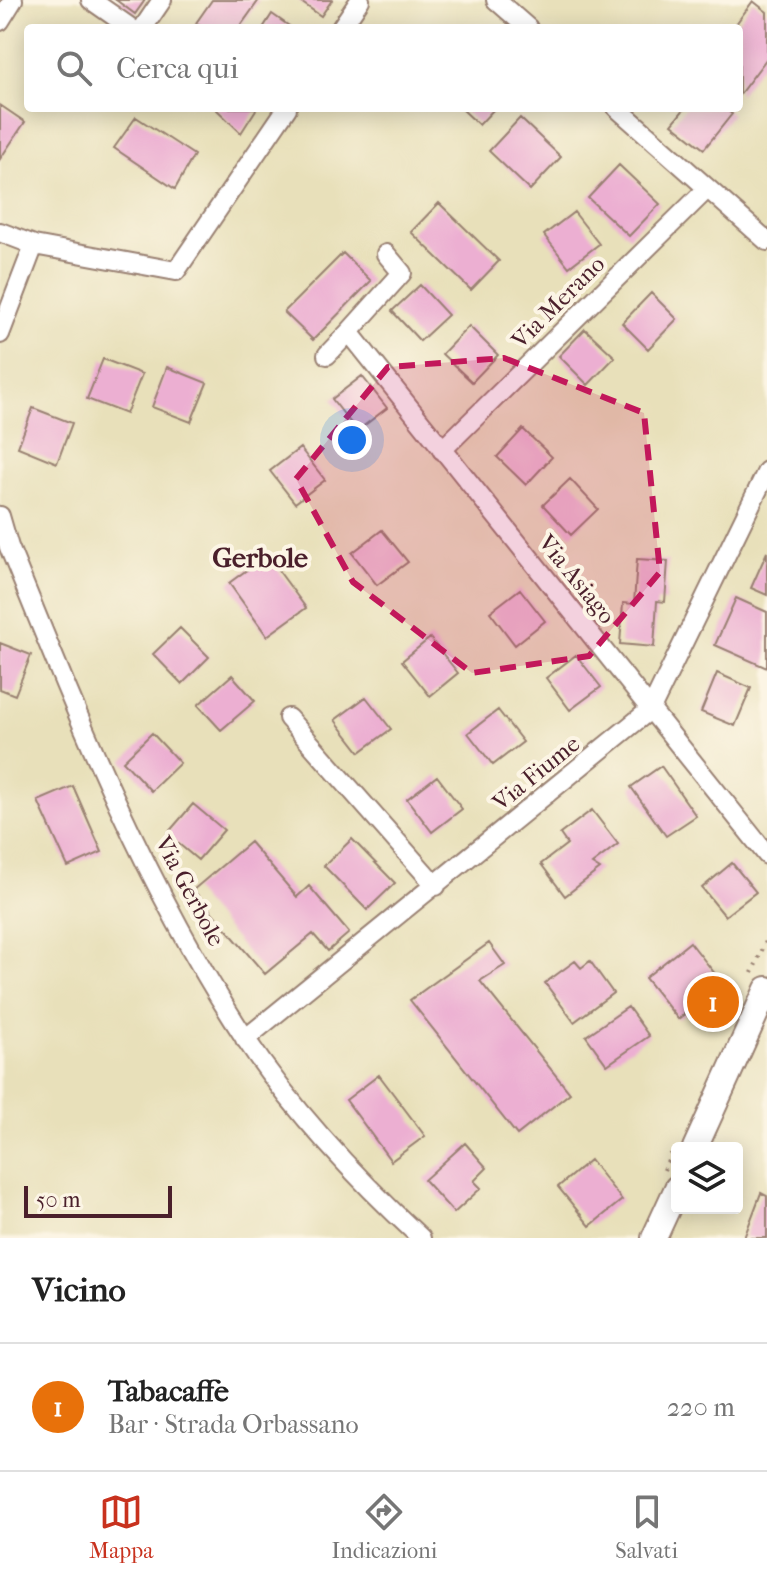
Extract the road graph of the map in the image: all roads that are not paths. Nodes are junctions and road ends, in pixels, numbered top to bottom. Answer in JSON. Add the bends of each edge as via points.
{"nodes":[{"id":1,"x":13,"y":0,"type":"edge"},
{"id":2,"x":91,"y":0,"type":"edge"},
{"id":3,"x":162,"y":0,"type":"edge"},
{"id":4,"x":360,"y":0,"type":"edge"},
{"id":5,"x":496,"y":0,"type":"edge"},
{"id":6,"x":0,"y":21,"type":"edge"},
{"id":7,"x":125,"y":24,"type":"edge"},
{"id":8,"x":146,"y":24,"type":"edge"},
{"id":9,"x":344,"y":24,"type":"edge"},
{"id":10,"x":523,"y":24,"type":"edge"},
{"id":11,"x":284,"y":112,"type":"edge"},
{"id":12,"x":621,"y":112,"type":"edge"},
{"id":13,"x":707,"y":189,"type":"junction"},
{"id":14,"x":0,"y":232,"type":"edge"},
{"id":15,"x":767,"y":241,"type":"edge"},
{"id":16,"x":34,"y":245,"type":"junction"},
{"id":17,"x":386,"y":254,"type":"dead end"},
{"id":18,"x":349,"y":332,"type":"junction"},
{"id":19,"x":0,"y":334,"type":"edge"},
{"id":20,"x":327,"y":355,"type":"dead end"},
{"id":21,"x":442,"y":450,"type":"junction"},
{"id":22,"x":767,"y":471,"type":"edge"},
{"id":23,"x":0,"y":516,"type":"edge"},
{"id":24,"x":651,"y":709,"type":"junction"},
{"id":25,"x":288,"y":718,"type":"dead end"},
{"id":26,"x":767,"y":855,"type":"edge"},
{"id":27,"x":436,"y":886,"type":"junction"},
{"id":28,"x":767,"y":989,"type":"edge"},
{"id":29,"x":245,"y":1039,"type":"junction"},
{"id":30,"x":698,"y":1142,"type":"edge"},
{"id":31,"x":671,"y":1201,"type":"edge"},
{"id":32,"x":421,"y":1238,"type":"edge"},
{"id":33,"x":654,"y":1238,"type":"edge"}],
"edges":[{"from":1,"to":6,"type":"street"},
{"from":2,"to":7,"type":"street"},
{"from":3,"to":8,"type":"street"},
{"from":4,"to":9,"type":"street"},
{"from":5,"to":10,"type":"street"},
{"from":11,"to":16,"type":"street","via":[[176,271]]},
{"from":12,"to":13,"type":"street"},
{"from":13,"to":15,"type":"street"},
{"from":13,"to":21,"type":"street","name":"Via Merano"},
{"from":14,"to":16,"type":"street"},
{"from":16,"to":19,"type":"street"},
{"from":17,"to":18,"type":"street","via":[[402,273]]},
{"from":18,"to":20,"type":"street"},
{"from":18,"to":21,"type":"street","name":"Via Asiago"},
{"from":21,"to":24,"type":"street","name":"Via Asiago"},
{"from":22,"to":24,"type":"street","name":"Via Fiume"},
{"from":23,"to":29,"type":"street","name":"Via Gerbole","via":[[86,738],[169,908]]},
{"from":24,"to":26,"type":"street","name":"Via Asiago"},
{"from":24,"to":27,"type":"street","name":"Via Fiume"},
{"from":25,"to":27,"type":"street"},
{"from":27,"to":29,"type":"street","name":"Via Fiume"},
{"from":28,"to":30,"type":"main road"},
{"from":29,"to":32,"type":"street","name":"Via Gerbole","via":[[310,1125]]},
{"from":31,"to":33,"type":"main road"}]}
